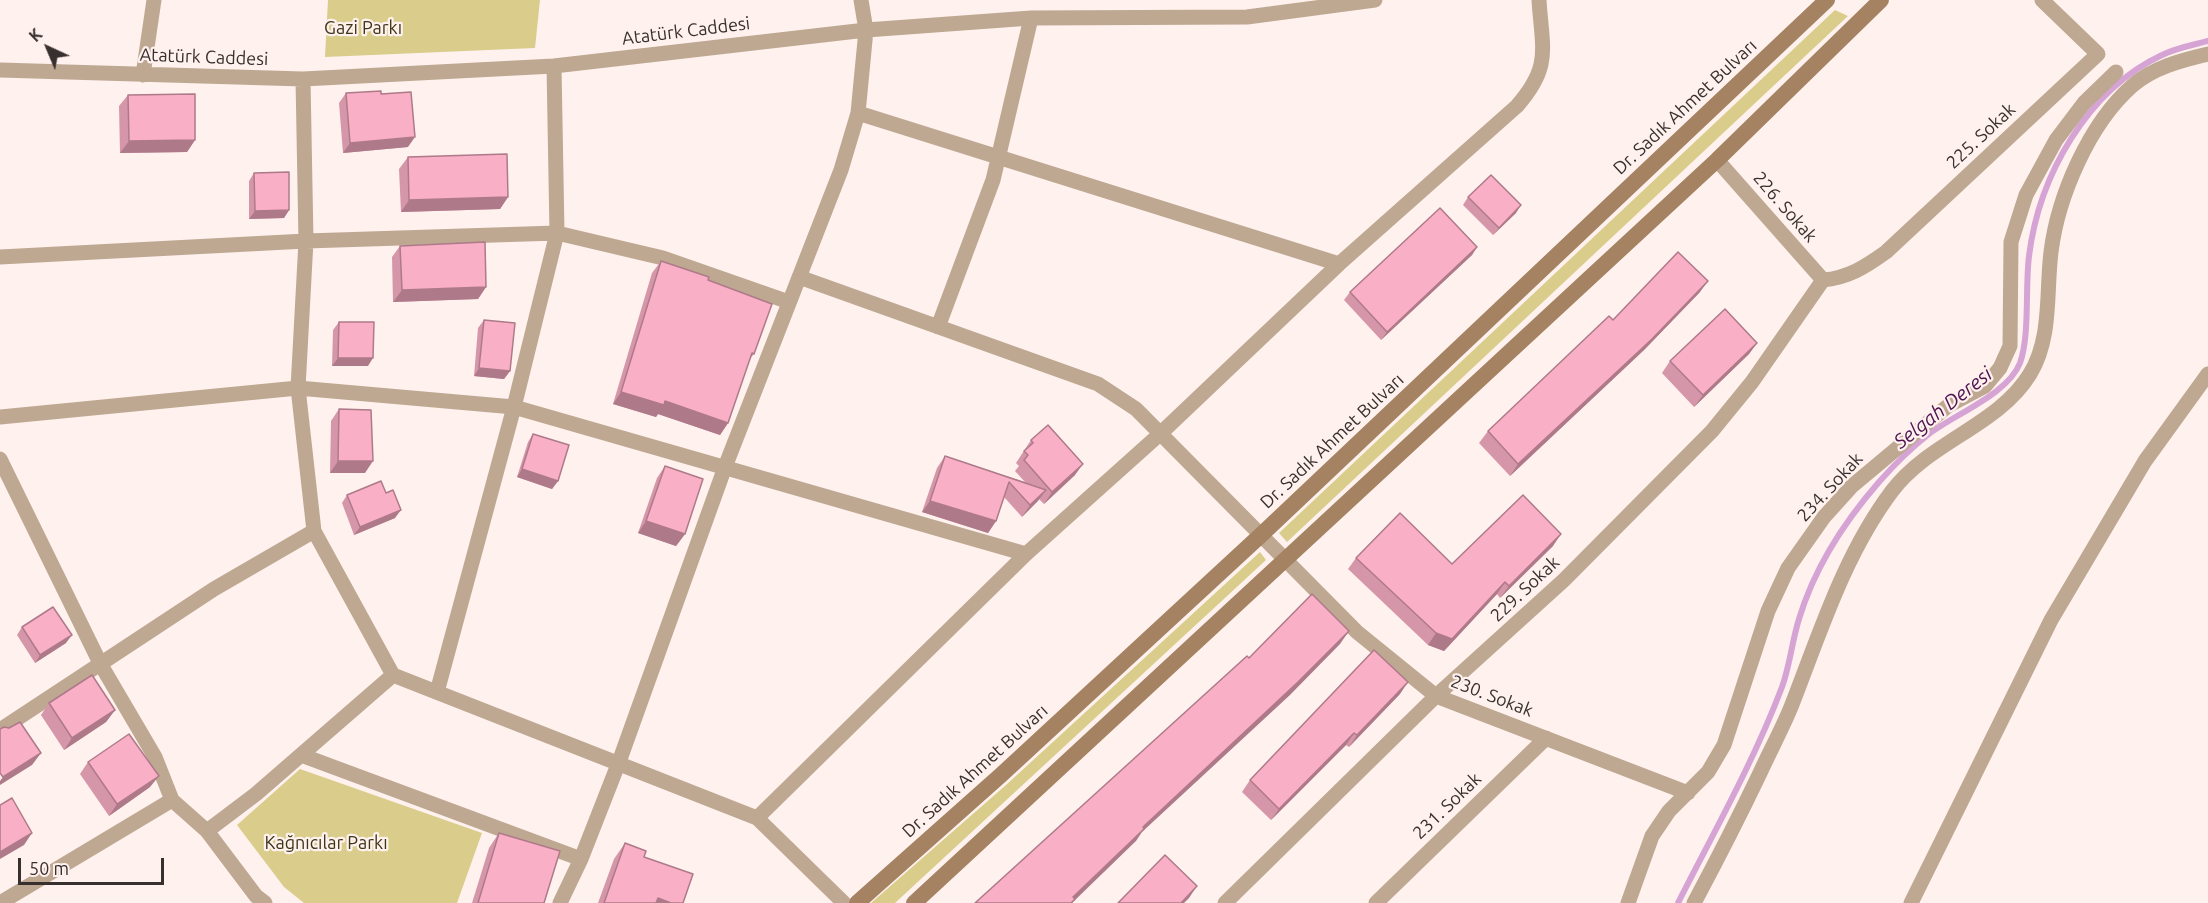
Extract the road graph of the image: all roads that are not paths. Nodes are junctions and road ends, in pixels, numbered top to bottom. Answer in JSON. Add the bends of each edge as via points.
{"nodes":[{"id":1,"x":154,"y":0,"type":"edge"},
{"id":2,"x":861,"y":0,"type":"edge"},
{"id":3,"x":1375,"y":0,"type":"edge"},
{"id":4,"x":1539,"y":0,"type":"edge"},
{"id":5,"x":1827,"y":0,"type":"edge"},
{"id":6,"x":1881,"y":0,"type":"edge"},
{"id":7,"x":2042,"y":0,"type":"edge"},
{"id":8,"x":1031,"y":18,"type":"junction"},
{"id":9,"x":866,"y":30,"type":"junction"},
{"id":10,"x":2098,"y":54,"type":"junction"},
{"id":11,"x":2208,"y":54,"type":"edge"},
{"id":12,"x":554,"y":66,"type":"junction"},
{"id":13,"x":0,"y":70,"type":"edge"},
{"id":14,"x":2116,"y":72,"type":"junction"},
{"id":15,"x":143,"y":75,"type":"junction"},
{"id":16,"x":303,"y":79,"type":"junction"},
{"id":17,"x":2132,"y":86,"type":"junction"},
{"id":18,"x":858,"y":113,"type":"junction"},
{"id":19,"x":998,"y":157,"type":"junction"},
{"id":20,"x":1717,"y":160,"type":"junction"},
{"id":21,"x":557,"y":233,"type":"junction"},
{"id":22,"x":306,"y":241,"type":"junction"},
{"id":23,"x":0,"y":257,"type":"edge"},
{"id":24,"x":1339,"y":264,"type":"junction"},
{"id":25,"x":799,"y":278,"type":"junction"},
{"id":26,"x":1823,"y":280,"type":"junction"},
{"id":27,"x":789,"y":302,"type":"junction"},
{"id":28,"x":938,"y":327,"type":"junction"},
{"id":29,"x":2208,"y":374,"type":"edge"},
{"id":30,"x":298,"y":388,"type":"junction"},
{"id":31,"x":514,"y":407,"type":"junction"},
{"id":32,"x":0,"y":417,"type":"edge"},
{"id":33,"x":1161,"y":433,"type":"junction"},
{"id":34,"x":0,"y":459,"type":"edge"},
{"id":35,"x":725,"y":467,"type":"junction"},
{"id":36,"x":314,"y":531,"type":"junction"},
{"id":37,"x":1262,"y":534,"type":"junction"},
{"id":38,"x":1026,"y":554,"type":"junction"},
{"id":39,"x":1286,"y":560,"type":"junction"},
{"id":40,"x":100,"y":665,"type":"junction"},
{"id":41,"x":393,"y":675,"type":"junction"},
{"id":42,"x":437,"y":692,"type":"junction"},
{"id":43,"x":1436,"y":696,"type":"junction"},
{"id":44,"x":0,"y":730,"type":"edge"},
{"id":45,"x":1546,"y":738,"type":"junction"},
{"id":46,"x":301,"y":755,"type":"junction"},
{"id":47,"x":619,"y":762,"type":"junction"},
{"id":48,"x":1688,"y":793,"type":"junction"},
{"id":49,"x":172,"y":800,"type":"junction"},
{"id":50,"x":758,"y":818,"type":"junction"},
{"id":51,"x":207,"y":831,"type":"junction"},
{"id":52,"x":581,"y":860,"type":"junction"},
{"id":53,"x":0,"y":903,"type":"edge"},
{"id":54,"x":265,"y":903,"type":"edge"},
{"id":55,"x":560,"y":903,"type":"edge"},
{"id":56,"x":844,"y":903,"type":"edge"},
{"id":57,"x":857,"y":903,"type":"edge"},
{"id":58,"x":914,"y":903,"type":"edge"},
{"id":59,"x":1225,"y":903,"type":"edge"},
{"id":60,"x":1376,"y":903,"type":"edge"},
{"id":61,"x":1628,"y":903,"type":"edge"},
{"id":62,"x":1694,"y":903,"type":"edge"},
{"id":63,"x":1911,"y":903,"type":"edge"}],
"edges":[{"from":1,"to":15,"type":"street"},
{"from":2,"to":9,"type":"street"},
{"from":3,"to":8,"type":"street","name":"Atatürk Caddesi","via":[[1247,17]]},
{"from":4,"to":24,"type":"street","via":[[1542,68],[1534,86],[1517,106]]},
{"from":5,"to":37,"type":"main road","name":"Dr. Sadık Ahmet Bulvarı"},
{"from":6,"to":20,"type":"main road"},
{"from":7,"to":10,"type":"street"},
{"from":8,"to":9,"type":"street","name":"Atatürk Caddesi"},
{"from":8,"to":19,"type":"street"},
{"from":9,"to":12,"type":"street","name":"Atatürk Caddesi"},
{"from":9,"to":18,"type":"street"},
{"from":10,"to":14,"type":"street"},
{"from":10,"to":26,"type":"street","name":"225. Sokak","via":[[1886,252],[1842,278]]},
{"from":11,"to":17,"type":"street","via":[[2156,70]]},
{"from":12,"to":16,"type":"street","name":"Atatürk Caddesi"},
{"from":12,"to":21,"type":"street"},
{"from":13,"to":15,"type":"street","name":"Atatürk Caddesi"},
{"from":14,"to":17,"type":"street"},
{"from":14,"to":48,"type":"street","name":"234. Sokak","via":[[2084,103],[2056,140],[2026,195],[2011,243],[2010,346],[2000,368],[1985,386],[1948,405],[1900,443],[1824,517],[1788,568],[1768,611],[1724,745],[1708,772]]},
{"from":15,"to":16,"type":"street","name":"Atatürk Caddesi"},
{"from":16,"to":22,"type":"street"},
{"from":17,"to":62,"type":"street","via":[[2106,117],[2068,180],[2051,250],[2045,334],[2030,373],[2016,394],[1940,446],[1886,500],[1843,574],[1790,709]]},
{"from":18,"to":19,"type":"street"},
{"from":18,"to":25,"type":"street","via":[[841,170]]},
{"from":19,"to":24,"type":"street"},
{"from":19,"to":28,"type":"street"},
{"from":20,"to":26,"type":"street","name":"226. Sokak"},
{"from":20,"to":39,"type":"main road"},
{"from":21,"to":22,"type":"street"},
{"from":21,"to":27,"type":"street","via":[[663,258]]},
{"from":21,"to":31,"type":"street"},
{"from":22,"to":23,"type":"street"},
{"from":22,"to":30,"type":"street"},
{"from":24,"to":33,"type":"street"},
{"from":25,"to":27,"type":"street"},
{"from":25,"to":28,"type":"street","name":"230. Sokak"},
{"from":26,"to":43,"type":"street","name":"229. Sokak","via":[[1752,382],[1712,431],[1564,580]]},
{"from":27,"to":35,"type":"street"},
{"from":28,"to":33,"type":"street","name":"230. Sokak","via":[[1098,384],[1136,409]]},
{"from":29,"to":63,"type":"street","via":[[2145,461],[2051,620]]},
{"from":30,"to":31,"type":"street"},
{"from":30,"to":32,"type":"street"},
{"from":30,"to":36,"type":"street"},
{"from":31,"to":35,"type":"street"},
{"from":31,"to":42,"type":"street"},
{"from":33,"to":37,"type":"street","name":"230. Sokak"},
{"from":33,"to":38,"type":"street"},
{"from":34,"to":40,"type":"street"},
{"from":35,"to":38,"type":"street"},
{"from":35,"to":47,"type":"street"},
{"from":36,"to":40,"type":"street","via":[[214,589]]},
{"from":36,"to":41,"type":"street"},
{"from":37,"to":39,"type":"street","name":"230. Sokak"},
{"from":37,"to":57,"type":"main road","name":"Dr. Sadık Ahmet Bulvarı"},
{"from":38,"to":50,"type":"street"},
{"from":39,"to":43,"type":"street","name":"230. Sokak","via":[[1357,632]]},
{"from":39,"to":58,"type":"main road"},
{"from":40,"to":44,"type":"street"},
{"from":40,"to":49,"type":"street","via":[[155,757]]},
{"from":41,"to":42,"type":"street"},
{"from":41,"to":46,"type":"street"},
{"from":42,"to":47,"type":"street"},
{"from":43,"to":45,"type":"street","name":"230. Sokak"},
{"from":43,"to":59,"type":"street","name":"229. Sokak"},
{"from":45,"to":48,"type":"street","name":"230. Sokak"},
{"from":45,"to":60,"type":"street","name":"231. Sokak"},
{"from":46,"to":51,"type":"street"},
{"from":46,"to":52,"type":"street"},
{"from":47,"to":50,"type":"street"},
{"from":47,"to":52,"type":"street"},
{"from":48,"to":61,"type":"street","name":"234. Sokak","via":[[1669,811],[1652,836]]},
{"from":49,"to":51,"type":"street"},
{"from":49,"to":53,"type":"street"},
{"from":50,"to":56,"type":"street"},
{"from":51,"to":54,"type":"street"},
{"from":52,"to":55,"type":"street"}]}
